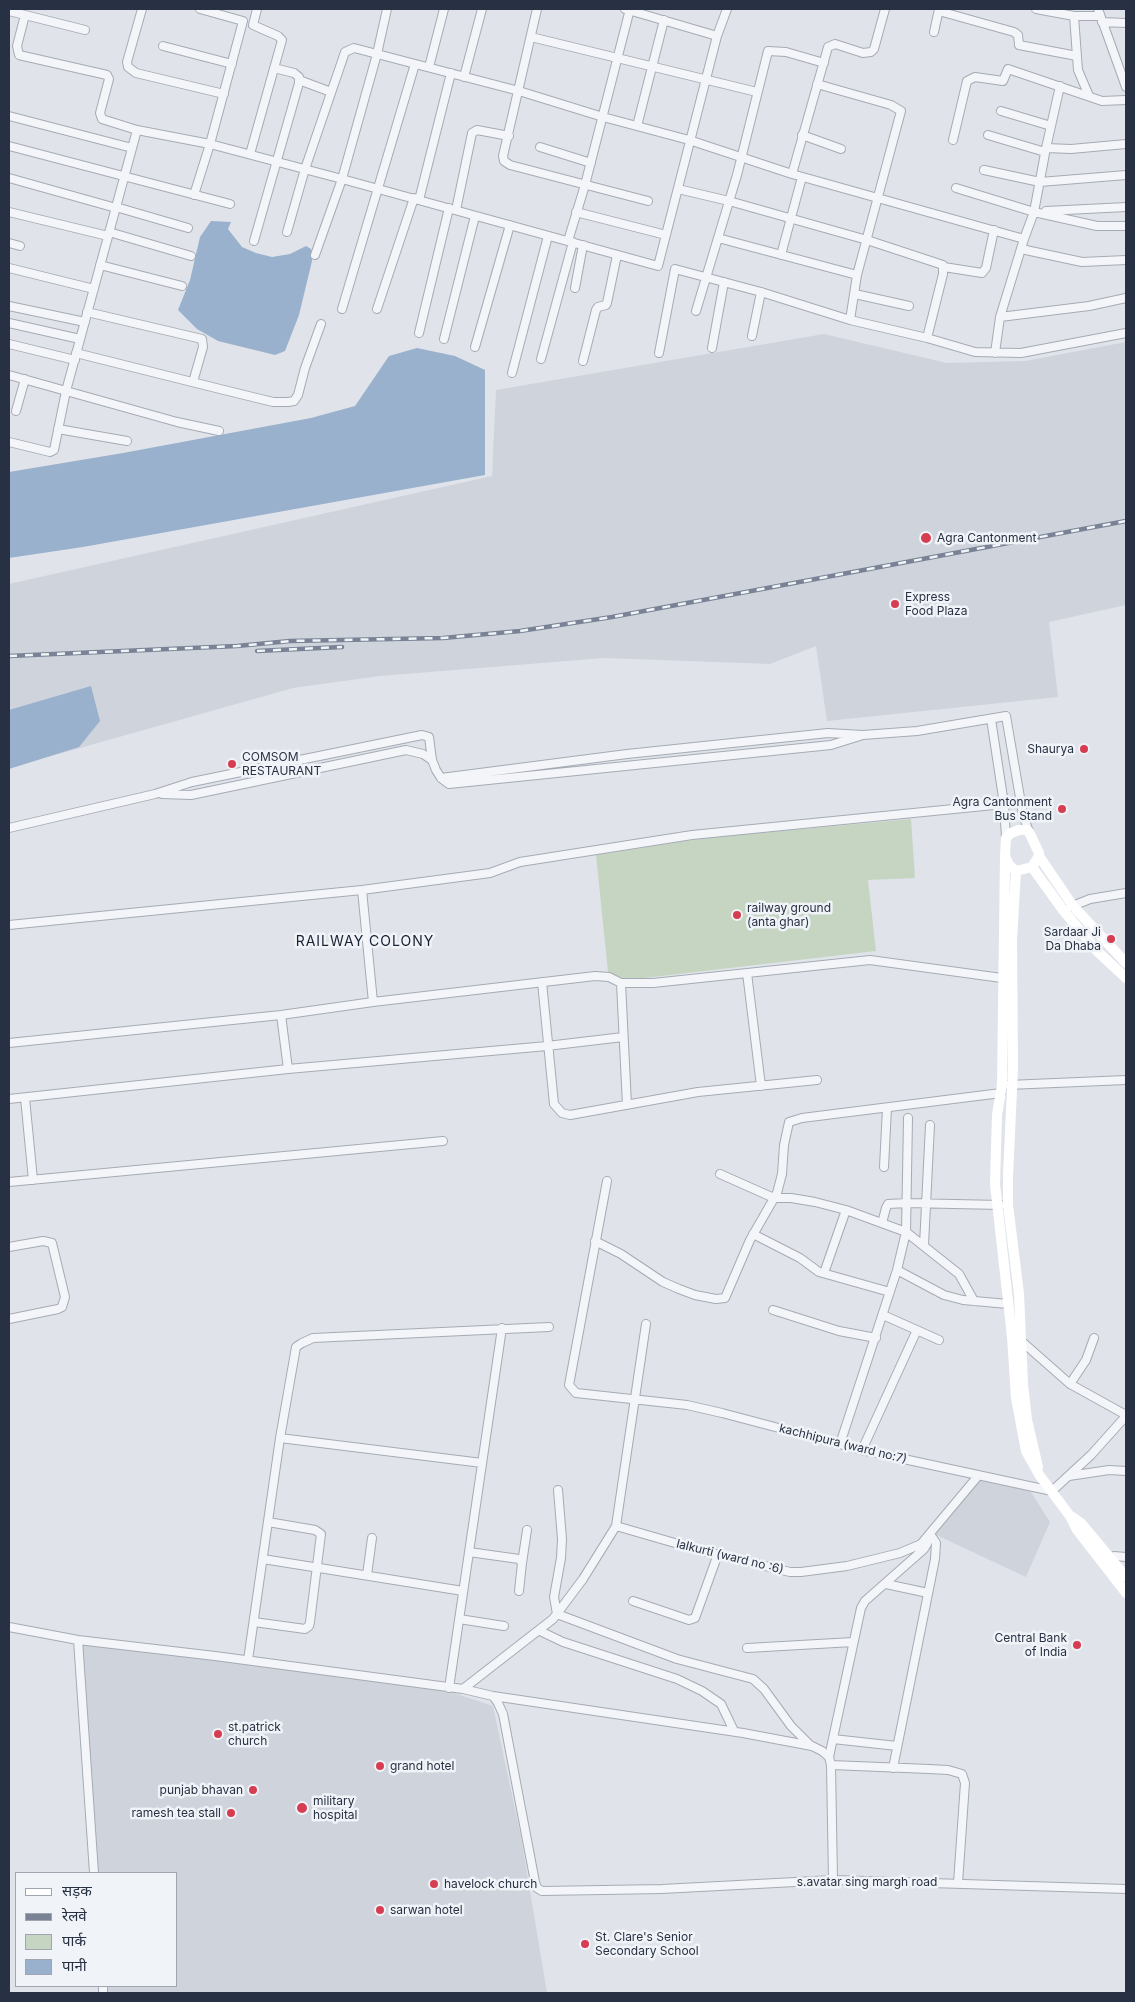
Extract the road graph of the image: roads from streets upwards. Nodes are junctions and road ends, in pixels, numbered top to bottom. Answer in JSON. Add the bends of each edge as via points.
{"nodes":[{"id":1,"x":142,"y":9,"type":"edge"},
{"id":2,"x":200,"y":9,"type":"edge"},
{"id":3,"x":257,"y":9,"type":"edge"},
{"id":4,"x":388,"y":9,"type":"edge"},
{"id":5,"x":444,"y":9,"type":"edge"},
{"id":6,"x":482,"y":9,"type":"edge"},
{"id":7,"x":537,"y":9,"type":"edge"},
{"id":8,"x":628,"y":9,"type":"edge"},
{"id":9,"x":727,"y":9,"type":"edge"},
{"id":10,"x":885,"y":9,"type":"edge"},
{"id":11,"x":1036,"y":9,"type":"edge"},
{"id":12,"x":939,"y":10,"type":"edge"},
{"id":13,"x":9,"y":11,"type":"edge"},
{"id":14,"x":25,"y":15,"type":"junction"},
{"id":15,"x":1074,"y":16,"type":"junction"},
{"id":16,"x":1100,"y":16,"type":"edge"},
{"id":17,"x":664,"y":20,"type":"junction"},
{"id":18,"x":243,"y":21,"type":"junction"},
{"id":19,"x":1126,"y":23,"type":"edge"},
{"id":20,"x":253,"y":24,"type":"junction"},
{"id":21,"x":85,"y":30,"type":"dead end"},
{"id":22,"x":934,"y":32,"type":"dead end"},
{"id":23,"x":717,"y":36,"type":"junction"},
{"id":24,"x":531,"y":37,"type":"junction"},
{"id":25,"x":162,"y":46,"type":"dead end"},
{"id":26,"x":377,"y":54,"type":"junction"},
{"id":27,"x":1077,"y":56,"type":"junction"},
{"id":28,"x":617,"y":58,"type":"junction"},
{"id":29,"x":824,"y":63,"type":"junction"},
{"id":30,"x":232,"y":64,"type":"junction"},
{"id":31,"x":414,"y":64,"type":"junction"},
{"id":32,"x":652,"y":67,"type":"junction"},
{"id":33,"x":274,"y":68,"type":"junction"},
{"id":34,"x":429,"y":68,"type":"junction"},
{"id":35,"x":451,"y":74,"type":"junction"},
{"id":36,"x":464,"y":77,"type":"junction"},
{"id":37,"x":299,"y":80,"type":"junction"},
{"id":38,"x":705,"y":80,"type":"junction"},
{"id":39,"x":817,"y":84,"type":"junction"},
{"id":40,"x":1060,"y":86,"type":"junction"},
{"id":41,"x":1126,"y":87,"type":"edge"},
{"id":42,"x":519,"y":91,"type":"junction"},
{"id":43,"x":331,"y":92,"type":"junction"},
{"id":44,"x":757,"y":92,"type":"junction"},
{"id":45,"x":224,"y":94,"type":"junction"},
{"id":46,"x":1089,"y":96,"type":"junction"},
{"id":47,"x":1126,"y":100,"type":"edge"},
{"id":48,"x":1001,"y":111,"type":"dead end"},
{"id":49,"x":9,"y":116,"type":"edge"},
{"id":50,"x":603,"y":117,"type":"junction"},
{"id":51,"x":637,"y":126,"type":"junction"},
{"id":52,"x":1050,"y":126,"type":"junction"},
{"id":53,"x":137,"y":130,"type":"junction"},
{"id":54,"x":802,"y":135,"type":"junction"},
{"id":55,"x":988,"y":135,"type":"dead end"},
{"id":56,"x":508,"y":136,"type":"junction"},
{"id":57,"x":689,"y":140,"type":"junction"},
{"id":58,"x":953,"y":140,"type":"dead end"},
{"id":59,"x":210,"y":144,"type":"junction"},
{"id":60,"x":1126,"y":144,"type":"edge"},
{"id":61,"x":9,"y":146,"type":"edge"},
{"id":62,"x":540,"y":147,"type":"dead end"},
{"id":63,"x":132,"y":148,"type":"junction"},
{"id":64,"x":841,"y":148,"type":"dead end"},
{"id":65,"x":1046,"y":150,"type":"junction"},
{"id":66,"x":250,"y":154,"type":"junction"},
{"id":67,"x":741,"y":158,"type":"junction"},
{"id":68,"x":278,"y":162,"type":"junction"},
{"id":69,"x":591,"y":163,"type":"junction"},
{"id":70,"x":304,"y":169,"type":"junction"},
{"id":71,"x":984,"y":170,"type":"dead end"},
{"id":72,"x":792,"y":174,"type":"junction"},
{"id":73,"x":1126,"y":175,"type":"edge"},
{"id":74,"x":124,"y":176,"type":"junction"},
{"id":75,"x":802,"y":177,"type":"junction"},
{"id":76,"x":9,"y":178,"type":"edge"},
{"id":77,"x":342,"y":178,"type":"junction"},
{"id":78,"x":1040,"y":182,"type":"junction"},
{"id":79,"x":585,"y":185,"type":"junction"},
{"id":80,"x":378,"y":188,"type":"junction"},
{"id":81,"x":956,"y":188,"type":"dead end"},
{"id":82,"x":678,"y":189,"type":"junction"},
{"id":83,"x":194,"y":195,"type":"junction"},
{"id":84,"x":879,"y":197,"type":"junction"},
{"id":85,"x":416,"y":199,"type":"junction"},
{"id":86,"x":648,"y":201,"type":"dead end"},
{"id":87,"x":729,"y":201,"type":"junction"},
{"id":88,"x":230,"y":204,"type":"dead end"},
{"id":89,"x":116,"y":207,"type":"junction"},
{"id":90,"x":1126,"y":207,"type":"edge"},
{"id":91,"x":452,"y":209,"type":"junction"},
{"id":92,"x":9,"y":212,"type":"edge"},
{"id":93,"x":576,"y":212,"type":"junction"},
{"id":94,"x":1037,"y":212,"type":"junction"},
{"id":95,"x":475,"y":216,"type":"junction"},
{"id":96,"x":790,"y":219,"type":"junction"},
{"id":97,"x":510,"y":225,"type":"junction"},
{"id":98,"x":1126,"y":226,"type":"edge"},
{"id":99,"x":188,"y":228,"type":"dead end"},
{"id":100,"x":994,"y":230,"type":"junction"},
{"id":101,"x":287,"y":232,"type":"dead end"},
{"id":102,"x":109,"y":234,"type":"junction"},
{"id":103,"x":666,"y":235,"type":"junction"},
{"id":104,"x":548,"y":236,"type":"junction"},
{"id":105,"x":718,"y":238,"type":"junction"},
{"id":106,"x":1024,"y":239,"type":"junction"},
{"id":107,"x":867,"y":240,"type":"junction"},
{"id":108,"x":254,"y":241,"type":"dead end"},
{"id":109,"x":570,"y":241,"type":"junction"},
{"id":110,"x":9,"y":243,"type":"edge"},
{"id":111,"x":584,"y":245,"type":"junction"},
{"id":112,"x":20,"y":246,"type":"dead end"},
{"id":113,"x":1021,"y":249,"type":"junction"},
{"id":114,"x":315,"y":255,"type":"dead end"},
{"id":115,"x":617,"y":255,"type":"junction"},
{"id":116,"x":781,"y":255,"type":"junction"},
{"id":117,"x":191,"y":256,"type":"dead end"},
{"id":118,"x":1126,"y":260,"type":"edge"},
{"id":119,"x":100,"y":265,"type":"junction"},
{"id":120,"x":658,"y":266,"type":"junction"},
{"id":121,"x":944,"y":267,"type":"junction"},
{"id":122,"x":9,"y":268,"type":"edge"},
{"id":123,"x":675,"y":269,"type":"junction"},
{"id":124,"x":857,"y":275,"type":"junction"},
{"id":125,"x":706,"y":278,"type":"junction"},
{"id":126,"x":724,"y":282,"type":"junction"},
{"id":127,"x":182,"y":286,"type":"dead end"},
{"id":128,"x":575,"y":288,"type":"dead end"},
{"id":129,"x":94,"y":289,"type":"junction"},
{"id":130,"x":761,"y":292,"type":"junction"},
{"id":131,"x":855,"y":294,"type":"junction"},
{"id":132,"x":1126,"y":298,"type":"edge"},
{"id":133,"x":9,"y":306,"type":"edge"},
{"id":134,"x":909,"y":306,"type":"dead end"},
{"id":135,"x":342,"y":309,"type":"dead end"},
{"id":136,"x":377,"y":309,"type":"dead end"},
{"id":137,"x":696,"y":311,"type":"dead end"},
{"id":138,"x":87,"y":312,"type":"junction"},
{"id":139,"x":1000,"y":317,"type":"junction"},
{"id":140,"x":850,"y":320,"type":"junction"},
{"id":141,"x":85,"y":322,"type":"junction"},
{"id":142,"x":9,"y":323,"type":"edge"},
{"id":143,"x":320,"y":324,"type":"dead end"},
{"id":144,"x":419,"y":333,"type":"dead end"},
{"id":145,"x":1126,"y":333,"type":"edge"},
{"id":146,"x":752,"y":336,"type":"dead end"},
{"id":147,"x":927,"y":338,"type":"junction"},
{"id":148,"x":80,"y":339,"type":"junction"},
{"id":149,"x":444,"y":339,"type":"dead end"},
{"id":150,"x":9,"y":344,"type":"edge"},
{"id":151,"x":475,"y":347,"type":"dead end"},
{"id":152,"x":712,"y":348,"type":"dead end"},
{"id":153,"x":659,"y":353,"type":"dead end"},
{"id":154,"x":995,"y":353,"type":"junction"},
{"id":155,"x":75,"y":356,"type":"junction"},
{"id":156,"x":542,"y":359,"type":"dead end"},
{"id":157,"x":582,"y":361,"type":"dead end"},
{"id":158,"x":512,"y":373,"type":"dead end"},
{"id":159,"x":9,"y":375,"type":"edge"},
{"id":160,"x":25,"y":379,"type":"junction"},
{"id":161,"x":193,"y":382,"type":"junction"},
{"id":162,"x":66,"y":391,"type":"junction"},
{"id":163,"x":16,"y":411,"type":"dead end"},
{"id":164,"x":58,"y":429,"type":"junction"},
{"id":165,"x":219,"y":431,"type":"dead end"},
{"id":166,"x":127,"y":441,"type":"dead end"},
{"id":167,"x":9,"y":442,"type":"edge"},
{"id":168,"x":991,"y":719,"type":"junction"},
{"id":169,"x":862,"y":735,"type":"junction"},
{"id":170,"x":322,"y":755,"type":"junction"},
{"id":171,"x":432,"y":760,"type":"junction"},
{"id":172,"x":325,"y":766,"type":"junction"},
{"id":173,"x":440,"y":778,"type":"junction"},
{"id":174,"x":154,"y":794,"type":"junction"},
{"id":175,"x":1004,"y":804,"type":"junction"},
{"id":176,"x":9,"y":828,"type":"edge"},
{"id":177,"x":1029,"y":832,"type":"junction"},
{"id":178,"x":1006,"y":838,"type":"junction"},
{"id":179,"x":1005,"y":856,"type":"junction"},
{"id":180,"x":1039,"y":856,"type":"junction"},
{"id":181,"x":1032,"y":867,"type":"junction"},
{"id":182,"x":1016,"y":870,"type":"junction"},
{"id":183,"x":362,"y":890,"type":"junction"},
{"id":184,"x":1126,"y":893,"type":"edge"},
{"id":185,"x":1073,"y":906,"type":"junction"},
{"id":186,"x":1063,"y":910,"type":"junction"},
{"id":187,"x":9,"y":925,"type":"edge"},
{"id":188,"x":1126,"y":963,"type":"edge"},
{"id":189,"x":747,"y":973,"type":"junction"},
{"id":190,"x":1126,"y":978,"type":"edge"},
{"id":191,"x":1008,"y":979,"type":"junction"},
{"id":192,"x":542,"y":982,"type":"junction"},
{"id":193,"x":622,"y":983,"type":"junction"},
{"id":194,"x":373,"y":1002,"type":"junction"},
{"id":195,"x":281,"y":1015,"type":"junction"},
{"id":196,"x":623,"y":1037,"type":"junction"},
{"id":197,"x":9,"y":1043,"type":"edge"},
{"id":198,"x":547,"y":1046,"type":"junction"},
{"id":199,"x":288,"y":1068,"type":"junction"},
{"id":200,"x":817,"y":1080,"type":"dead end"},
{"id":201,"x":1126,"y":1080,"type":"edge"},
{"id":202,"x":761,"y":1086,"type":"junction"},
{"id":203,"x":1005,"y":1087,"type":"junction"},
{"id":204,"x":24,"y":1098,"type":"junction"},
{"id":205,"x":9,"y":1099,"type":"edge"},
{"id":206,"x":627,"y":1105,"type":"junction"},
{"id":207,"x":887,"y":1108,"type":"junction"},
{"id":208,"x":908,"y":1118,"type":"dead end"},
{"id":209,"x":930,"y":1125,"type":"dead end"},
{"id":210,"x":443,"y":1141,"type":"dead end"},
{"id":211,"x":884,"y":1167,"type":"dead end"},
{"id":212,"x":720,"y":1174,"type":"dead end"},
{"id":213,"x":33,"y":1180,"type":"junction"},
{"id":214,"x":607,"y":1181,"type":"dead end"},
{"id":215,"x":9,"y":1182,"type":"edge"},
{"id":216,"x":774,"y":1198,"type":"junction"},
{"id":217,"x":907,"y":1203,"type":"junction"},
{"id":218,"x":927,"y":1204,"type":"junction"},
{"id":219,"x":1008,"y":1204,"type":"junction"},
{"id":220,"x":997,"y":1205,"type":"junction"},
{"id":221,"x":846,"y":1210,"type":"junction"},
{"id":222,"x":882,"y":1223,"type":"junction"},
{"id":223,"x":906,"y":1232,"type":"junction"},
{"id":224,"x":753,"y":1234,"type":"junction"},
{"id":225,"x":595,"y":1241,"type":"junction"},
{"id":226,"x":924,"y":1245,"type":"junction"},
{"id":227,"x":9,"y":1247,"type":"edge"},
{"id":228,"x":897,"y":1270,"type":"junction"},
{"id":229,"x":824,"y":1273,"type":"junction"},
{"id":230,"x":890,"y":1292,"type":"junction"},
{"id":231,"x":974,"y":1301,"type":"junction"},
{"id":232,"x":1008,"y":1304,"type":"junction"},
{"id":233,"x":773,"y":1310,"type":"dead end"},
{"id":234,"x":883,"y":1315,"type":"junction"},
{"id":235,"x":9,"y":1319,"type":"edge"},
{"id":236,"x":646,"y":1324,"type":"dead end"},
{"id":237,"x":549,"y":1327,"type":"dead end"},
{"id":238,"x":502,"y":1328,"type":"junction"},
{"id":239,"x":917,"y":1330,"type":"junction"},
{"id":240,"x":876,"y":1338,"type":"junction"},
{"id":241,"x":1017,"y":1338,"type":"junction"},
{"id":242,"x":1094,"y":1338,"type":"dead end"},
{"id":243,"x":939,"y":1340,"type":"dead end"},
{"id":244,"x":1070,"y":1384,"type":"junction"},
{"id":245,"x":634,"y":1399,"type":"junction"},
{"id":246,"x":1126,"y":1416,"type":"edge"},
{"id":247,"x":280,"y":1438,"type":"junction"},
{"id":248,"x":840,"y":1444,"type":"junction"},
{"id":249,"x":862,"y":1450,"type":"junction"},
{"id":250,"x":482,"y":1463,"type":"junction"},
{"id":251,"x":1126,"y":1470,"type":"edge"},
{"id":252,"x":978,"y":1476,"type":"junction"},
{"id":253,"x":1068,"y":1476,"type":"junction"},
{"id":254,"x":558,"y":1490,"type":"dead end"},
{"id":255,"x":1052,"y":1491,"type":"junction"},
{"id":256,"x":268,"y":1522,"type":"junction"},
{"id":257,"x":616,"y":1526,"type":"junction"},
{"id":258,"x":528,"y":1530,"type":"dead end"},
{"id":259,"x":929,"y":1536,"type":"junction"},
{"id":260,"x":372,"y":1538,"type":"dead end"},
{"id":261,"x":469,"y":1552,"type":"junction"},
{"id":262,"x":718,"y":1554,"type":"junction"},
{"id":263,"x":1126,"y":1557,"type":"edge"},
{"id":264,"x":263,"y":1559,"type":"junction"},
{"id":265,"x":1107,"y":1560,"type":"junction"},
{"id":266,"x":522,"y":1563,"type":"junction"},
{"id":267,"x":317,"y":1567,"type":"junction"},
{"id":268,"x":367,"y":1575,"type":"junction"},
{"id":269,"x":1126,"y":1577,"type":"edge"},
{"id":270,"x":886,"y":1584,"type":"junction"},
{"id":271,"x":463,"y":1591,"type":"junction"},
{"id":272,"x":519,"y":1591,"type":"dead end"},
{"id":273,"x":928,"y":1592,"type":"junction"},
{"id":274,"x":1126,"y":1593,"type":"edge"},
{"id":275,"x":633,"y":1601,"type":"dead end"},
{"id":276,"x":558,"y":1614,"type":"junction"},
{"id":277,"x":459,"y":1619,"type":"junction"},
{"id":278,"x":254,"y":1622,"type":"junction"},
{"id":279,"x":504,"y":1626,"type":"dead end"},
{"id":280,"x":9,"y":1627,"type":"edge"},
{"id":281,"x":540,"y":1630,"type":"junction"},
{"id":282,"x":78,"y":1640,"type":"junction"},
{"id":283,"x":853,"y":1642,"type":"junction"},
{"id":284,"x":747,"y":1648,"type":"dead end"},
{"id":285,"x":248,"y":1660,"type":"junction"},
{"id":286,"x":449,"y":1688,"type":"junction"},
{"id":287,"x":463,"y":1689,"type":"junction"},
{"id":288,"x":493,"y":1696,"type":"junction"},
{"id":289,"x":734,"y":1731,"type":"junction"},
{"id":290,"x":833,"y":1739,"type":"junction"},
{"id":291,"x":812,"y":1746,"type":"junction"},
{"id":292,"x":897,"y":1746,"type":"junction"},
{"id":293,"x":830,"y":1761,"type":"junction"},
{"id":294,"x":893,"y":1768,"type":"junction"},
{"id":295,"x":94,"y":1872,"type":"edge"},
{"id":296,"x":833,"y":1880,"type":"junction"},
{"id":297,"x":958,"y":1883,"type":"junction"},
{"id":298,"x":1126,"y":1889,"type":"edge"}],
"edges":[{"from":1,"to":45,"type":"street","via":[[128,67],[136,74]]},
{"from":2,"to":18,"type":"street"},
{"from":3,"to":20,"type":"street"},
{"from":4,"to":26,"type":"street"},
{"from":5,"to":34,"type":"street"},
{"from":6,"to":36,"type":"street"},
{"from":7,"to":24,"type":"street"},
{"from":8,"to":17,"type":"street"},
{"from":8,"to":28,"type":"street"},
{"from":9,"to":23,"type":"street"},
{"from":10,"to":29,"type":"street","via":[[874,49],[868,54],[832,44],[828,47]]},
{"from":11,"to":15,"type":"street"},
{"from":12,"to":22,"type":"street"},
{"from":12,"to":27,"type":"street","via":[[1014,32],[1018,35],[1019,45]]},
{"from":13,"to":14,"type":"street"},
{"from":14,"to":21,"type":"street"},
{"from":14,"to":53,"type":"street","via":[[17,46],[19,54],[107,75],[109,79],[100,116]]},
{"from":15,"to":16,"type":"street"},
{"from":15,"to":27,"type":"street"},
{"from":16,"to":19,"type":"street"},
{"from":16,"to":41,"type":"street"},
{"from":17,"to":23,"type":"street"},
{"from":17,"to":32,"type":"street"},
{"from":18,"to":20,"type":"street"},
{"from":18,"to":30,"type":"street"},
{"from":20,"to":33,"type":"street","via":[[282,40]]},
{"from":23,"to":38,"type":"street"},
{"from":24,"to":28,"type":"street"},
{"from":24,"to":42,"type":"street"},
{"from":25,"to":30,"type":"street"},
{"from":26,"to":31,"type":"street"},
{"from":26,"to":43,"type":"street","via":[[354,48],[346,50]]},
{"from":26,"to":77,"type":"street"},
{"from":27,"to":46,"type":"street","via":[[1078,70]]},
{"from":28,"to":32,"type":"street"},
{"from":28,"to":50,"type":"street"},
{"from":29,"to":39,"type":"street"},
{"from":29,"to":44,"type":"street","via":[[786,52],[768,51]]},
{"from":30,"to":45,"type":"street"},
{"from":31,"to":34,"type":"street"},
{"from":31,"to":80,"type":"street"},
{"from":32,"to":38,"type":"street"},
{"from":32,"to":51,"type":"street"},
{"from":33,"to":37,"type":"street","via":[[294,73]]},
{"from":33,"to":66,"type":"street"},
{"from":34,"to":35,"type":"street"},
{"from":35,"to":36,"type":"street"},
{"from":35,"to":85,"type":"street"},
{"from":36,"to":42,"type":"street"},
{"from":37,"to":43,"type":"street"},
{"from":37,"to":68,"type":"street"},
{"from":38,"to":44,"type":"street"},
{"from":38,"to":57,"type":"street"},
{"from":39,"to":54,"type":"street"},
{"from":39,"to":84,"type":"street","via":[[891,105],[901,111]]},
{"from":40,"to":46,"type":"street"},
{"from":40,"to":52,"type":"street"},
{"from":40,"to":58,"type":"street","via":[[1009,68],[1003,81],[970,79]]},
{"from":42,"to":50,"type":"street"},
{"from":42,"to":56,"type":"street"},
{"from":43,"to":70,"type":"street"},
{"from":44,"to":67,"type":"street"},
{"from":45,"to":59,"type":"street"},
{"from":46,"to":47,"type":"street","via":[[1102,101]]},
{"from":48,"to":52,"type":"street"},
{"from":49,"to":63,"type":"street"},
{"from":50,"to":51,"type":"street"},
{"from":50,"to":69,"type":"street"},
{"from":51,"to":57,"type":"street"},
{"from":52,"to":65,"type":"street"},
{"from":53,"to":59,"type":"street"},
{"from":53,"to":63,"type":"street"},
{"from":54,"to":64,"type":"street"},
{"from":54,"to":72,"type":"street"},
{"from":55,"to":65,"type":"street"},
{"from":56,"to":79,"type":"street","via":[[503,156],[506,163]]},
{"from":56,"to":91,"type":"street","via":[[477,130],[472,133]]},
{"from":57,"to":67,"type":"street"},
{"from":57,"to":82,"type":"street"},
{"from":59,"to":66,"type":"street"},
{"from":59,"to":83,"type":"street"},
{"from":60,"to":65,"type":"street"},
{"from":61,"to":74,"type":"street"},
{"from":62,"to":69,"type":"street"},
{"from":63,"to":74,"type":"street"},
{"from":65,"to":78,"type":"street"},
{"from":66,"to":68,"type":"street"},
{"from":67,"to":72,"type":"street"},
{"from":67,"to":87,"type":"street"},
{"from":68,"to":70,"type":"street"},
{"from":68,"to":108,"type":"street"},
{"from":69,"to":79,"type":"street"},
{"from":70,"to":77,"type":"street"},
{"from":70,"to":101,"type":"street"},
{"from":71,"to":78,"type":"street"},
{"from":72,"to":75,"type":"street"},
{"from":73,"to":78,"type":"street"},
{"from":74,"to":83,"type":"street"},
{"from":74,"to":89,"type":"street"},
{"from":75,"to":84,"type":"street"},
{"from":75,"to":96,"type":"street"},
{"from":76,"to":89,"type":"street"},
{"from":77,"to":80,"type":"street"},
{"from":77,"to":114,"type":"street"},
{"from":78,"to":94,"type":"street"},
{"from":79,"to":86,"type":"street"},
{"from":79,"to":93,"type":"street"},
{"from":80,"to":85,"type":"street"},
{"from":80,"to":135,"type":"street"},
{"from":81,"to":94,"type":"street"},
{"from":82,"to":87,"type":"street"},
{"from":82,"to":103,"type":"street"},
{"from":83,"to":88,"type":"street"},
{"from":84,"to":100,"type":"street"},
{"from":84,"to":107,"type":"street"},
{"from":85,"to":91,"type":"street"},
{"from":85,"to":136,"type":"street"},
{"from":87,"to":96,"type":"street"},
{"from":87,"to":105,"type":"street"},
{"from":89,"to":99,"type":"street"},
{"from":89,"to":102,"type":"street"},
{"from":90,"to":94,"type":"street"},
{"from":91,"to":95,"type":"street"},
{"from":91,"to":144,"type":"street"},
{"from":92,"to":102,"type":"street"},
{"from":93,"to":103,"type":"street"},
{"from":93,"to":109,"type":"street"},
{"from":94,"to":98,"type":"street","via":[[1097,226]]},
{"from":94,"to":106,"type":"street"},
{"from":95,"to":97,"type":"street"},
{"from":95,"to":149,"type":"street"},
{"from":96,"to":107,"type":"street"},
{"from":96,"to":116,"type":"street"},
{"from":97,"to":104,"type":"street"},
{"from":97,"to":151,"type":"street"},
{"from":100,"to":106,"type":"street"},
{"from":100,"to":121,"type":"street","via":[[986,268],[982,273]]},
{"from":102,"to":117,"type":"street"},
{"from":102,"to":119,"type":"street"},
{"from":103,"to":120,"type":"street"},
{"from":104,"to":109,"type":"street"},
{"from":104,"to":158,"type":"street"},
{"from":105,"to":116,"type":"street"},
{"from":105,"to":125,"type":"street"},
{"from":106,"to":113,"type":"street"},
{"from":107,"to":121,"type":"street"},
{"from":107,"to":124,"type":"street"},
{"from":109,"to":111,"type":"street"},
{"from":109,"to":156,"type":"street"},
{"from":110,"to":112,"type":"street"},
{"from":111,"to":115,"type":"street"},
{"from":111,"to":128,"type":"street"},
{"from":113,"to":118,"type":"street","via":[[1082,262]]},
{"from":113,"to":139,"type":"street"},
{"from":115,"to":120,"type":"street"},
{"from":115,"to":157,"type":"street","via":[[607,303],[596,310]]},
{"from":116,"to":124,"type":"street"},
{"from":119,"to":127,"type":"street"},
{"from":119,"to":129,"type":"street"},
{"from":120,"to":123,"type":"street"},
{"from":121,"to":147,"type":"street"},
{"from":122,"to":129,"type":"street"},
{"from":123,"to":125,"type":"street"},
{"from":123,"to":153,"type":"street"},
{"from":124,"to":131,"type":"street"},
{"from":125,"to":126,"type":"street"},
{"from":125,"to":137,"type":"street"},
{"from":126,"to":130,"type":"street"},
{"from":126,"to":152,"type":"street"},
{"from":129,"to":138,"type":"street"},
{"from":130,"to":140,"type":"street"},
{"from":130,"to":146,"type":"street"},
{"from":131,"to":134,"type":"street"},
{"from":131,"to":140,"type":"street"},
{"from":132,"to":139,"type":"street"},
{"from":133,"to":141,"type":"street"},
{"from":138,"to":141,"type":"street"},
{"from":138,"to":161,"type":"street","via":[[202,339],[203,347]]},
{"from":139,"to":154,"type":"street"},
{"from":140,"to":147,"type":"street"},
{"from":141,"to":148,"type":"street"},
{"from":142,"to":148,"type":"street"},
{"from":143,"to":161,"type":"street","via":[[294,401],[273,402]]},
{"from":145,"to":154,"type":"street","via":[[1021,353]]},
{"from":147,"to":154,"type":"street","via":[[975,352]]},
{"from":148,"to":155,"type":"street"},
{"from":150,"to":155,"type":"street"},
{"from":155,"to":161,"type":"street"},
{"from":155,"to":162,"type":"street"},
{"from":159,"to":160,"type":"street"},
{"from":160,"to":162,"type":"street"},
{"from":160,"to":163,"type":"street"},
{"from":162,"to":164,"type":"street"},
{"from":162,"to":165,"type":"street"},
{"from":164,"to":166,"type":"street"},
{"from":164,"to":167,"type":"street","via":[[51,452]]},
{"from":168,"to":169,"type":"street","via":[[917,731]]},
{"from":168,"to":175,"type":"street"},
{"from":168,"to":177,"type":"street","via":[[1008,717],[1023,815]]},
{"from":169,"to":173,"type":"street","via":[[828,733]]},
{"from":169,"to":173,"type":"street","via":[[831,744],[459,783],[449,784]]},
{"from":170,"to":171,"type":"street","via":[[422,735],[429,737]]},
{"from":170,"to":172,"type":"street"},
{"from":170,"to":174,"type":"street","via":[[192,782]]},
{"from":171,"to":172,"type":"street","via":[[406,750]]},
{"from":171,"to":173,"type":"street"},
{"from":172,"to":174,"type":"street","via":[[191,795]]},
{"from":174,"to":176,"type":"street"},
{"from":175,"to":178,"type":"street"},
{"from":175,"to":183,"type":"street","via":[[692,835],[520,862],[490,873]]},
{"from":177,"to":178,"type":"street","via":[[1023,829],[1014,831]]},
{"from":177,"to":180,"type":"street"},
{"from":178,"to":179,"type":"street"},
{"from":179,"to":182,"type":"street"},
{"from":179,"to":191,"type":"street"},
{"from":180,"to":181,"type":"street"},
{"from":180,"to":185,"type":"street"},
{"from":181,"to":182,"type":"street"},
{"from":181,"to":186,"type":"street"},
{"from":182,"to":191,"type":"street"},
{"from":183,"to":187,"type":"street"},
{"from":183,"to":194,"type":"street"},
{"from":184,"to":185,"type":"street"},
{"from":185,"to":186,"type":"street"},
{"from":185,"to":188,"type":"street"},
{"from":186,"to":190,"type":"street","via":[[1098,952]]},
{"from":189,"to":191,"type":"street","via":[[870,960]]},
{"from":189,"to":193,"type":"street"},
{"from":189,"to":202,"type":"street"},
{"from":191,"to":203,"type":"street"},
{"from":192,"to":193,"type":"street","via":[[595,976],[609,977]]},
{"from":192,"to":194,"type":"street"},
{"from":192,"to":198,"type":"street"},
{"from":193,"to":196,"type":"street"},
{"from":194,"to":195,"type":"street"},
{"from":195,"to":197,"type":"street"},
{"from":195,"to":199,"type":"street"},
{"from":196,"to":198,"type":"street"},
{"from":196,"to":206,"type":"street"},
{"from":198,"to":199,"type":"street"},
{"from":198,"to":206,"type":"street","via":[[557,1110],[570,1115]]},
{"from":199,"to":204,"type":"street"},
{"from":200,"to":202,"type":"street"},
{"from":201,"to":203,"type":"street"},
{"from":202,"to":206,"type":"street","via":[[698,1092]]},
{"from":203,"to":207,"type":"street"},
{"from":203,"to":219,"type":"street"},
{"from":203,"to":220,"type":"street","via":[[997,1115]]},
{"from":204,"to":205,"type":"street"},
{"from":204,"to":213,"type":"street"},
{"from":207,"to":211,"type":"street"},
{"from":207,"to":216,"type":"street","via":[[789,1122],[782,1174]]},
{"from":208,"to":217,"type":"street"},
{"from":209,"to":218,"type":"street"},
{"from":210,"to":213,"type":"street"},
{"from":212,"to":216,"type":"street"},
{"from":213,"to":215,"type":"street"},
{"from":214,"to":225,"type":"street"},
{"from":216,"to":221,"type":"street","via":[[806,1200]]},
{"from":216,"to":224,"type":"street"},
{"from":217,"to":218,"type":"street"},
{"from":217,"to":222,"type":"street","via":[[888,1204]]},
{"from":217,"to":223,"type":"street"},
{"from":218,"to":220,"type":"street"},
{"from":218,"to":226,"type":"street"},
{"from":219,"to":220,"type":"street"},
{"from":219,"to":241,"type":"street","via":[[1019,1294]]},
{"from":220,"to":232,"type":"street"},
{"from":221,"to":222,"type":"street"},
{"from":221,"to":229,"type":"street"},
{"from":222,"to":223,"type":"street"},
{"from":223,"to":226,"type":"street"},
{"from":223,"to":228,"type":"street"},
{"from":224,"to":225,"type":"street","via":[[727,1295],[722,1299],[695,1295],[663,1282]]},
{"from":224,"to":229,"type":"street"},
{"from":225,"to":245,"type":"street","name":"kachhipura (ward no:7)","via":[[569,1385],[576,1393]]},
{"from":226,"to":231,"type":"street","via":[[960,1274]]},
{"from":227,"to":235,"type":"street","via":[[43,1241],[52,1243],[65,1298],[58,1309]]},
{"from":228,"to":230,"type":"street"},
{"from":228,"to":231,"type":"street","via":[[944,1295]]},
{"from":229,"to":230,"type":"street"},
{"from":230,"to":234,"type":"street"},
{"from":231,"to":232,"type":"street"},
{"from":232,"to":241,"type":"street"},
{"from":233,"to":240,"type":"street","via":[[839,1331]]},
{"from":234,"to":239,"type":"street"},
{"from":234,"to":240,"type":"street"},
{"from":236,"to":245,"type":"street"},
{"from":237,"to":238,"type":"street"},
{"from":238,"to":247,"type":"street","via":[[313,1338],[302,1342],[293,1354]]},
{"from":238,"to":250,"type":"street"},
{"from":239,"to":243,"type":"street"},
{"from":239,"to":249,"type":"street"},
{"from":240,"to":248,"type":"street"},
{"from":241,"to":244,"type":"street"},
{"from":241,"to":255,"type":"street","via":[[1027,1420],[1040,1476]]},
{"from":242,"to":244,"type":"street","via":[[1084,1364]]},
{"from":244,"to":246,"type":"street"},
{"from":245,"to":248,"type":"street","name":"kachhipura (ward no:7)","via":[[687,1405]]},
{"from":245,"to":257,"type":"street"},
{"from":246,"to":253,"type":"street"},
{"from":247,"to":250,"type":"street"},
{"from":247,"to":256,"type":"street"},
{"from":248,"to":249,"type":"street","name":"kachhipura (ward no:7)"},
{"from":249,"to":252,"type":"street","name":"kachhipura (ward no:7)"},
{"from":250,"to":261,"type":"street"},
{"from":251,"to":253,"type":"street","via":[[1100,1470]]},
{"from":252,"to":255,"type":"street","name":"kachhipura (ward no:7)"},
{"from":252,"to":259,"type":"street"},
{"from":253,"to":255,"type":"street"},
{"from":254,"to":276,"type":"street","via":[[562,1539],[554,1597]]},
{"from":255,"to":265,"type":"street","via":[[1077,1530]]},
{"from":256,"to":264,"type":"street"},
{"from":256,"to":267,"type":"street","via":[[319,1531]]},
{"from":257,"to":262,"type":"street","name":"lalkurti (ward no :6)"},
{"from":257,"to":276,"type":"street"},
{"from":258,"to":266,"type":"street"},
{"from":259,"to":262,"type":"street","name":"lalkurti (ward no :6)","via":[[911,1549],[847,1566],[801,1572]]},
{"from":259,"to":270,"type":"street","via":[[924,1549]]},
{"from":259,"to":273,"type":"street","via":[[936,1541],[936,1548]]},
{"from":260,"to":268,"type":"street"},
{"from":261,"to":266,"type":"street","via":[[513,1557]]},
{"from":261,"to":271,"type":"street"},
{"from":262,"to":275,"type":"street","via":[[695,1618],[689,1620]]},
{"from":263,"to":265,"type":"street"},
{"from":264,"to":267,"type":"street"},
{"from":264,"to":278,"type":"street"},
{"from":265,"to":269,"type":"street"},
{"from":265,"to":274,"type":"street"},
{"from":266,"to":272,"type":"street"},
{"from":267,"to":268,"type":"street"},
{"from":267,"to":278,"type":"street","via":[[309,1626],[301,1628]]},
{"from":268,"to":271,"type":"street"},
{"from":270,"to":273,"type":"street"},
{"from":270,"to":283,"type":"street","via":[[861,1608]]},
{"from":271,"to":277,"type":"street"},
{"from":273,"to":292,"type":"street"},
{"from":276,"to":281,"type":"street"},
{"from":276,"to":291,"type":"street","via":[[677,1659],[753,1679],[791,1726]]},
{"from":277,"to":279,"type":"street"},
{"from":277,"to":286,"type":"street"},
{"from":278,"to":285,"type":"street"},
{"from":280,"to":282,"type":"street"},
{"from":281,"to":287,"type":"street"},
{"from":281,"to":289,"type":"street","via":[[564,1642],[702,1691],[721,1704]]},
{"from":282,"to":285,"type":"street"},
{"from":282,"to":295,"type":"street"},
{"from":283,"to":284,"type":"street"},
{"from":283,"to":290,"type":"street"},
{"from":285,"to":286,"type":"street"},
{"from":286,"to":287,"type":"street"},
{"from":287,"to":288,"type":"street"},
{"from":288,"to":289,"type":"street"},
{"from":288,"to":296,"type":"street","name":"s.avatar sing margh road","via":[[503,1714],[537,1888],[548,1892],[662,1889]]},
{"from":289,"to":291,"type":"street"},
{"from":290,"to":292,"type":"street"},
{"from":290,"to":293,"type":"street"},
{"from":291,"to":293,"type":"street"},
{"from":292,"to":294,"type":"street"},
{"from":293,"to":294,"type":"street"},
{"from":293,"to":296,"type":"street"},
{"from":294,"to":297,"type":"street","via":[[948,1770],[964,1777]]},
{"from":296,"to":297,"type":"street","name":"s.avatar sing margh road"},
{"from":297,"to":298,"type":"street","name":"s.avatar sing margh road"}]}
